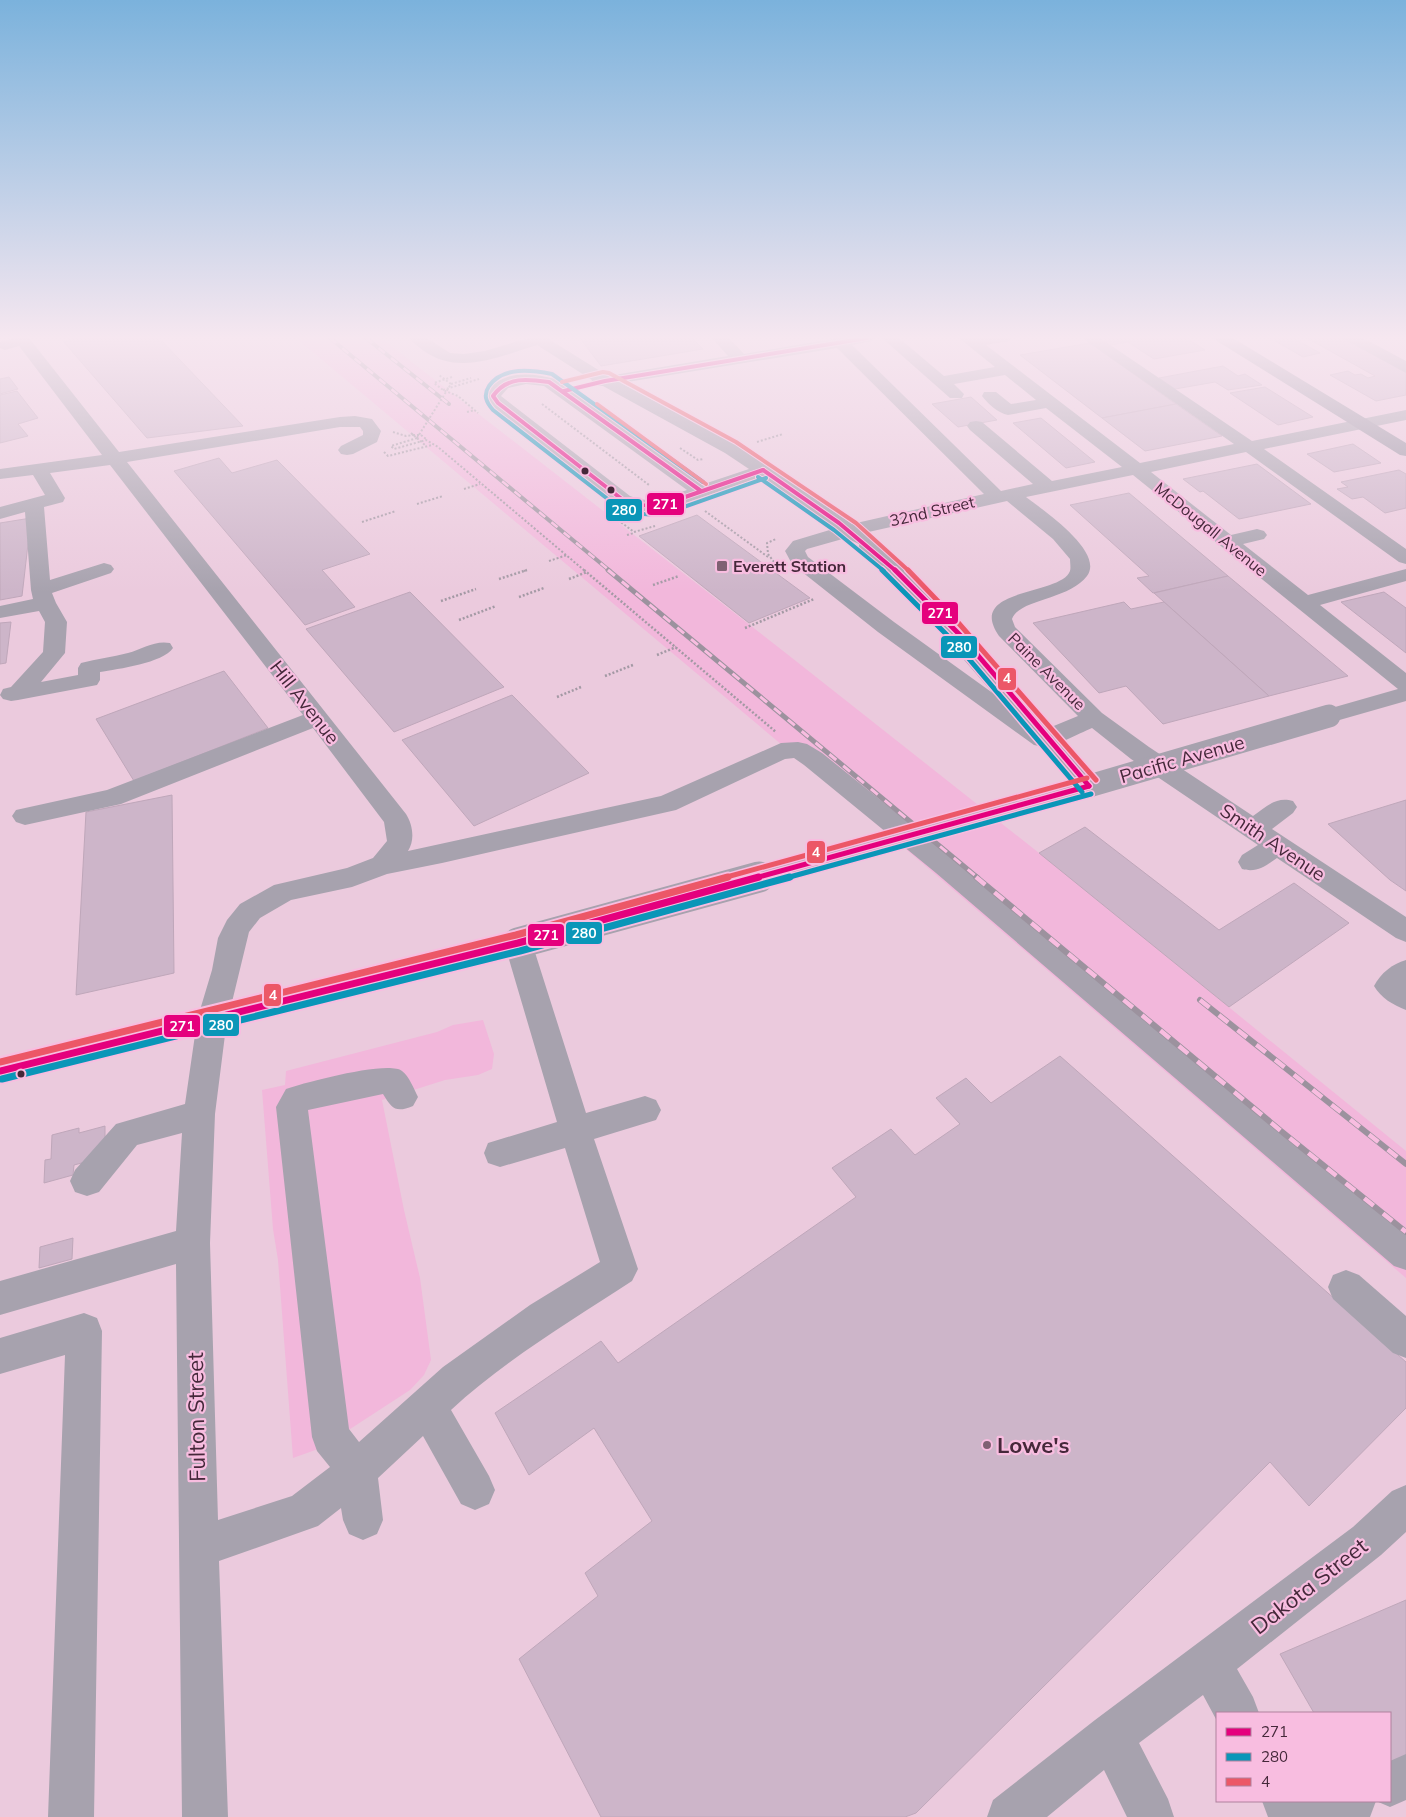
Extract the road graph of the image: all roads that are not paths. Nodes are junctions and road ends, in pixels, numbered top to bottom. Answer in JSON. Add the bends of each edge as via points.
{"nodes":[{"id":1,"x":87,"y":423,"type":"edge"},
{"id":2,"x":335,"y":423,"type":"edge"},
{"id":3,"x":365,"y":423,"type":"edge"},
{"id":4,"x":523,"y":423,"type":"edge"},
{"id":5,"x":608,"y":423,"type":"edge"},
{"id":6,"x":682,"y":423,"type":"edge"},
{"id":7,"x":929,"y":423,"type":"edge"},
{"id":8,"x":1077,"y":423,"type":"edge"},
{"id":9,"x":1215,"y":423,"type":"edge"},
{"id":10,"x":1368,"y":423,"type":"edge"},
{"id":11,"x":1362,"y":424,"type":"junction"},
{"id":12,"x":976,"y":426,"type":"dead end"},
{"id":13,"x":1244,"y":426,"type":"dead end"},
{"id":14,"x":1225,"y":430,"type":"junction"},
{"id":15,"x":1250,"y":447,"type":"junction"},
{"id":16,"x":346,"y":450,"type":"dead end"},
{"id":17,"x":1406,"y":451,"type":"edge"},
{"id":18,"x":116,"y":459,"type":"junction"},
{"id":19,"x":38,"y":469,"type":"junction"},
{"id":20,"x":1136,"y":469,"type":"junction"},
{"id":21,"x":763,"y":470,"type":"junction"},
{"id":22,"x":0,"y":474,"type":"edge"},
{"id":23,"x":1048,"y":487,"type":"junction"},
{"id":24,"x":701,"y":491,"type":"junction"},
{"id":25,"x":1004,"y":495,"type":"junction"},
{"id":26,"x":34,"y":504,"type":"junction"},
{"id":27,"x":0,"y":513,"type":"edge"},
{"id":28,"x":850,"y":530,"type":"junction"},
{"id":29,"x":1257,"y":535,"type":"dead end"},
{"id":30,"x":1228,"y":542,"type":"junction"},
{"id":31,"x":1406,"y":558,"type":"edge"},
{"id":32,"x":104,"y":569,"type":"dead end"},
{"id":33,"x":1400,"y":580,"type":"edge"},
{"id":34,"x":43,"y":596,"type":"junction"},
{"id":35,"x":1304,"y":603,"type":"junction"},
{"id":36,"x":0,"y":612,"type":"edge"},
{"id":37,"x":162,"y":648,"type":"dead end"},
{"id":38,"x":1406,"y":684,"type":"edge"},
{"id":39,"x":1406,"y":694,"type":"edge"},
{"id":40,"x":9,"y":695,"type":"edge"},
{"id":41,"x":317,"y":718,"type":"junction"},
{"id":42,"x":1094,"y":718,"type":"junction"},
{"id":43,"x":1140,"y":753,"type":"joint"},
{"id":44,"x":1089,"y":786,"type":"junction"},
{"id":45,"x":1284,"y":807,"type":"dead end"},
{"id":46,"x":24,"y":816,"type":"dead end"},
{"id":47,"x":1254,"y":829,"type":"junction"},
{"id":48,"x":1277,"y":845,"type":"junction"},
{"id":49,"x":1252,"y":862,"type":"dead end"},
{"id":50,"x":382,"y":865,"type":"junction"},
{"id":51,"x":1406,"y":931,"type":"edge"},
{"id":52,"x":518,"y":942,"type":"junction"},
{"id":53,"x":1406,"y":971,"type":"edge"},
{"id":54,"x":1406,"y":998,"type":"edge"},
{"id":55,"x":212,"y":1019,"type":"junction"},
{"id":56,"x":0,"y":1071,"type":"edge"},
{"id":57,"x":402,"y":1098,"type":"dead end"},
{"id":58,"x":646,"y":1110,"type":"dead end"},
{"id":59,"x":199,"y":1114,"type":"junction"},
{"id":60,"x":575,"y":1129,"type":"junction"},
{"id":61,"x":500,"y":1153,"type":"dead end"},
{"id":62,"x":86,"y":1181,"type":"dead end"},
{"id":63,"x":193,"y":1243,"type":"junction"},
{"id":64,"x":1406,"y":1254,"type":"edge"},
{"id":65,"x":1346,"y":1287,"type":"dead end"},
{"id":66,"x":0,"y":1298,"type":"edge"},
{"id":67,"x":1406,"y":1340,"type":"edge"},
{"id":68,"x":0,"y":1356,"type":"edge"},
{"id":69,"x":428,"y":1406,"type":"junction"},
{"id":70,"x":357,"y":1470,"type":"junction"},
{"id":71,"x":475,"y":1490,"type":"dead end"},
{"id":72,"x":1406,"y":1505,"type":"edge"},
{"id":73,"x":363,"y":1520,"type":"dead end"},
{"id":74,"x":198,"y":1547,"type":"junction"},
{"id":75,"x":1209,"y":1663,"type":"junction"},
{"id":76,"x":1236,"y":1712,"type":"edge"},
{"id":77,"x":1111,"y":1736,"type":"junction"},
{"id":78,"x":1406,"y":1777,"type":"edge"},
{"id":79,"x":1391,"y":1784,"type":"edge"},
{"id":80,"x":1286,"y":1802,"type":"edge"},
{"id":81,"x":1351,"y":1802,"type":"edge"},
{"id":82,"x":1151,"y":1816,"type":"edge"},
{"id":83,"x":71,"y":1817,"type":"edge"},
{"id":84,"x":205,"y":1817,"type":"edge"},
{"id":85,"x":1010,"y":1817,"type":"edge"},
{"id":86,"x":1294,"y":1817,"type":"edge"},
{"id":87,"x":1317,"y":1817,"type":"edge"}],
"edges":[{"from":1,"to":18,"type":"street","name":"Hill Avenue"},
{"from":2,"to":18,"type":"street"},
{"from":3,"to":16,"type":"street","via":[[372,432],[371,438]]},
{"from":4,"to":24,"type":"street","via":[[635,506],[662,504]]},
{"from":5,"to":24,"type":"street"},
{"from":6,"to":21,"type":"street"},
{"from":7,"to":25,"type":"street","name":"Paine Avenue"},
{"from":8,"to":20,"type":"street","name":"McDougall Avenue"},
{"from":9,"to":14,"type":"street"},
{"from":10,"to":11,"type":"street","name":"32nd Street"},
{"from":11,"to":15,"type":"street","name":"32nd Street"},
{"from":11,"to":17,"type":"main road"},
{"from":12,"to":23,"type":"street"},
{"from":13,"to":14,"type":"street"},
{"from":14,"to":15,"type":"street"},
{"from":15,"to":20,"type":"street","name":"32nd Street"},
{"from":15,"to":31,"type":"street"},
{"from":18,"to":19,"type":"street"},
{"from":18,"to":41,"type":"street","name":"Hill Avenue"},
{"from":19,"to":22,"type":"street"},
{"from":19,"to":26,"type":"street","via":[[56,498]]},
{"from":20,"to":23,"type":"street","name":"32nd Street"},
{"from":20,"to":30,"type":"street","name":"McDougall Avenue"},
{"from":21,"to":24,"type":"street"},
{"from":21,"to":28,"type":"street"},
{"from":23,"to":25,"type":"street","name":"32nd Street"},
{"from":25,"to":28,"type":"street","name":"32nd Street"},
{"from":25,"to":42,"type":"street","name":"Paine Avenue","via":[[1042,530],[1066,541],[1072,560],[1081,570],[1075,579],[1058,589],[1011,604],[1003,612],[1001,620],[1006,631]]},
{"from":26,"to":27,"type":"street"},
{"from":26,"to":34,"type":"street"},
{"from":28,"to":42,"type":"street","name":"32nd Street","via":[[800,545],[795,551],[799,560],[1042,740]]},
{"from":28,"to":44,"type":"street","bridge":true,"via":[[949,624]]},
{"from":29,"to":30,"type":"street"},
{"from":30,"to":35,"type":"street","name":"McDougall Avenue"},
{"from":32,"to":34,"type":"street"},
{"from":33,"to":35,"type":"street"},
{"from":34,"to":36,"type":"street"},
{"from":34,"to":40,"type":"street","via":[[56,622],[54,653]]},
{"from":35,"to":38,"type":"street","name":"McDougall Avenue"},
{"from":37,"to":40,"type":"street","via":[[136,658],[89,668],[89,680]]},
{"from":39,"to":44,"type":"street","name":"Pacific Avenue","bridge":true},
{"from":41,"to":46,"type":"street","via":[[112,798]]},
{"from":41,"to":50,"type":"street","name":"Hill Avenue","via":[[396,820],[400,843]]},
{"from":42,"to":43,"type":"street","name":"Paine Avenue"},
{"from":43,"to":47,"type":"street","name":"Smith Avenue"},
{"from":44,"to":52,"type":"street","name":"Pacific Avenue","bridge":true},
{"from":45,"to":47,"type":"street"},
{"from":47,"to":48,"type":"street","name":"Smith Avenue"},
{"from":48,"to":49,"type":"street"},
{"from":48,"to":51,"type":"street","name":"Smith Avenue"},
{"from":50,"to":55,"type":"street","name":"Hill Avenue","via":[[352,877],[284,892],[250,912],[232,938]]},
{"from":50,"to":64,"type":"street","via":[[577,834],[628,811],[674,813],[756,774],[781,751],[798,750],[945,866]]},
{"from":52,"to":55,"type":"street","name":"Pacific Avenue"},
{"from":52,"to":60,"type":"street"},
{"from":53,"to":54,"type":"street","via":[[1389,986]]},
{"from":55,"to":56,"type":"street","name":"Pacific Avenue"},
{"from":55,"to":59,"type":"street","name":"Fulton Street"},
{"from":57,"to":70,"type":"street","via":[[391,1080],[325,1091],[297,1099],[292,1107],[331,1437]]},
{"from":58,"to":60,"type":"street"},
{"from":59,"to":62,"type":"street","via":[[127,1134]]},
{"from":59,"to":63,"type":"street","name":"Fulton Street"},
{"from":60,"to":61,"type":"street"},
{"from":60,"to":69,"type":"street","via":[[620,1269],[543,1318],[456,1380]]},
{"from":63,"to":66,"type":"street","via":[[86,1268]]},
{"from":63,"to":74,"type":"street","name":"Fulton Street"},
{"from":65,"to":67,"type":"street"},
{"from":68,"to":83,"type":"street","via":[[84,1331]]},
{"from":69,"to":70,"type":"street"},
{"from":69,"to":71,"type":"street"},
{"from":70,"to":73,"type":"street"},
{"from":70,"to":74,"type":"street","via":[[304,1512]]},
{"from":72,"to":75,"type":"street","name":"Dakota Street","via":[[1367,1541]]},
{"from":74,"to":84,"type":"street","name":"Fulton Street"},
{"from":75,"to":76,"type":"street"},
{"from":75,"to":77,"type":"street","name":"Dakota Street"},
{"from":77,"to":82,"type":"street"},
{"from":77,"to":85,"type":"street","name":"Dakota Street"},
{"from":78,"to":79,"type":"street"},
{"from":80,"to":86,"type":"street"},
{"from":81,"to":87,"type":"street"}]}
